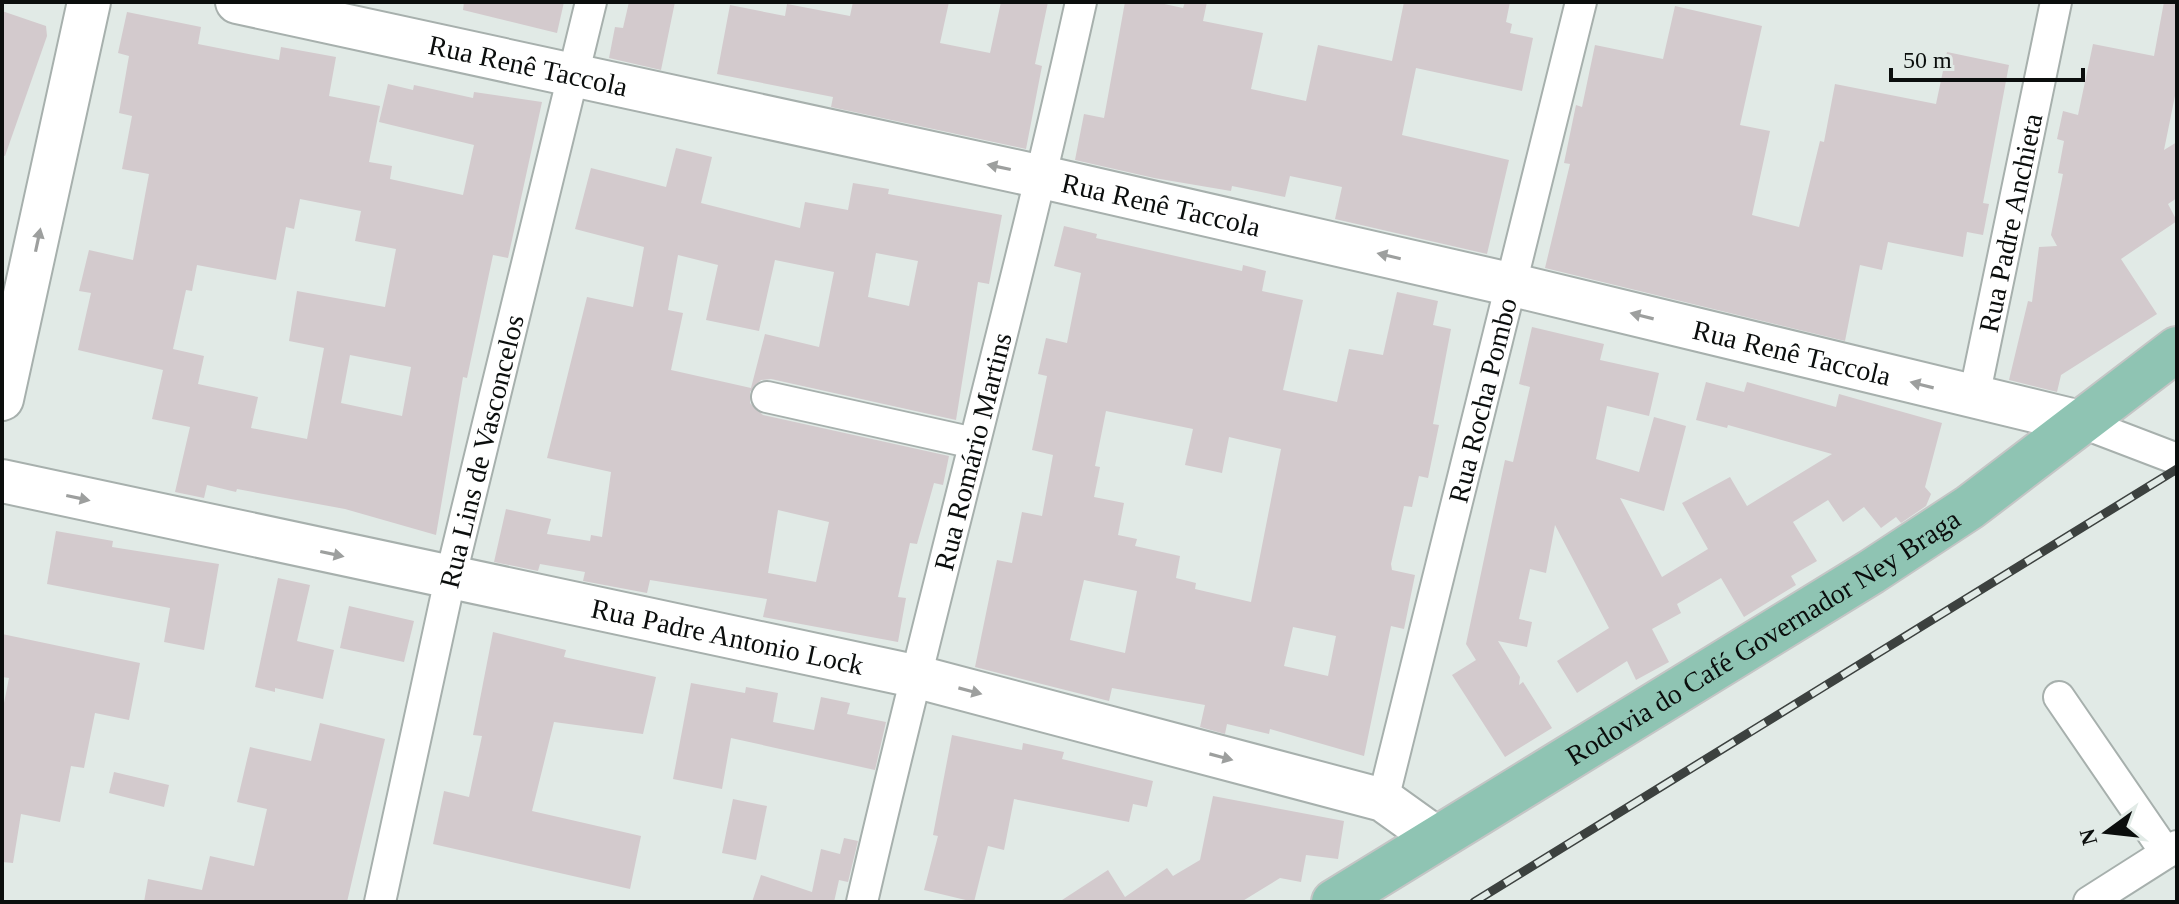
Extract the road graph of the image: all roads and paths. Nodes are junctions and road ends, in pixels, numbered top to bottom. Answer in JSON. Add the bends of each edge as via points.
{"nodes":[{"id":1,"x":89,"y":2,"type":"edge"},
{"id":2,"x":237,"y":2,"type":"edge"},
{"id":3,"x":591,"y":2,"type":"edge"},
{"id":4,"x":1081,"y":2,"type":"edge"},
{"id":5,"x":1581,"y":2,"type":"edge"},
{"id":6,"x":2056,"y":2,"type":"edge"},
{"id":7,"x":574,"y":73,"type":"junction"},
{"id":8,"x":1042,"y":177,"type":"junction"},
{"id":9,"x":15,"y":280,"type":"edge"},
{"id":10,"x":1509,"y":284,"type":"junction"},
{"id":11,"x":2177,"y":349,"type":"edge"},
{"id":12,"x":767,"y":397,"type":"dead end"},
{"id":13,"x":1974,"y":397,"type":"junction"},
{"id":14,"x":2,"y":399,"type":"edge"},
{"id":15,"x":2080,"y":422,"type":"junction"},
{"id":16,"x":974,"y":443,"type":"junction"},
{"id":17,"x":2177,"y":459,"type":"edge"},
{"id":18,"x":2,"y":481,"type":"edge"},
{"id":19,"x":450,"y":579,"type":"junction"},
{"id":20,"x":914,"y":676,"type":"junction"},
{"id":21,"x":2059,"y":697,"type":"dead end"},
{"id":22,"x":1383,"y":800,"type":"junction"},
{"id":23,"x":1436,"y":838,"type":"junction"},
{"id":24,"x":2172,"y":849,"type":"edge"},
{"id":25,"x":380,"y":902,"type":"edge"},
{"id":26,"x":862,"y":902,"type":"edge"},
{"id":27,"x":1334,"y":902,"type":"edge"},
{"id":28,"x":2089,"y":902,"type":"edge"}],
"edges":[{"from":9,"to":1,"type":"main road","one_way":true},
{"from":2,"to":7,"type":"main road","name":"Rua Renê Taccola"},
{"from":3,"to":7,"type":"street","name":"Rua Lins de Vasconcelos"},
{"from":4,"to":8,"type":"street","name":"Rua Romário Martins"},
{"from":5,"to":10,"type":"street","name":"Rua Rocha Pombo"},
{"from":6,"to":13,"type":"street","name":"Rua Padre Anchieta"},
{"from":8,"to":7,"type":"main road","name":"Rua Renê Taccola","one_way":true},
{"from":7,"to":19,"type":"street","name":"Rua Lins de Vasconcelos"},
{"from":10,"to":8,"type":"main road","name":"Rua Renê Taccola","one_way":true},
{"from":8,"to":16,"type":"street","name":"Rua Romário Martins"},
{"from":9,"to":14,"type":"main road"},
{"from":13,"to":10,"type":"main road","name":"Rua Renê Taccola","one_way":true},
{"from":10,"to":22,"type":"street","name":"Rua Rocha Pombo"},
{"from":11,"to":15,"type":"main road","name":"Rodovia do Café Governador Ney Braga"},
{"from":12,"to":16,"type":"street"},
{"from":13,"to":15,"type":"main road","name":"Rua Renê Taccola"},
{"from":15,"to":17,"type":"street"},
{"from":15,"to":23,"type":"main road","name":"Rodovia do Café Governador Ney Braga","via":[[1970,507],[1883,564]]},
{"from":16,"to":20,"type":"street","name":"Rua Romário Martins"},
{"from":18,"to":19,"type":"main road","name":"Rua Padre Antonio Lock","one_way":true},
{"from":19,"to":20,"type":"main road","name":"Rua Padre Antonio Lock"},
{"from":19,"to":25,"type":"street","name":"Rua Lins de Vasconcelos"},
{"from":20,"to":22,"type":"main road","name":"Rua Padre Antonio Lock","one_way":true},
{"from":20,"to":26,"type":"street","name":"Rua Romário Martins"},
{"from":21,"to":24,"type":"street"},
{"from":22,"to":23,"type":"main road","name":"Rua Padre Antonio Lock"},
{"from":23,"to":27,"type":"main road","name":"Rodovia do Café Governador Ney Braga"},
{"from":24,"to":28,"type":"street"}]}
